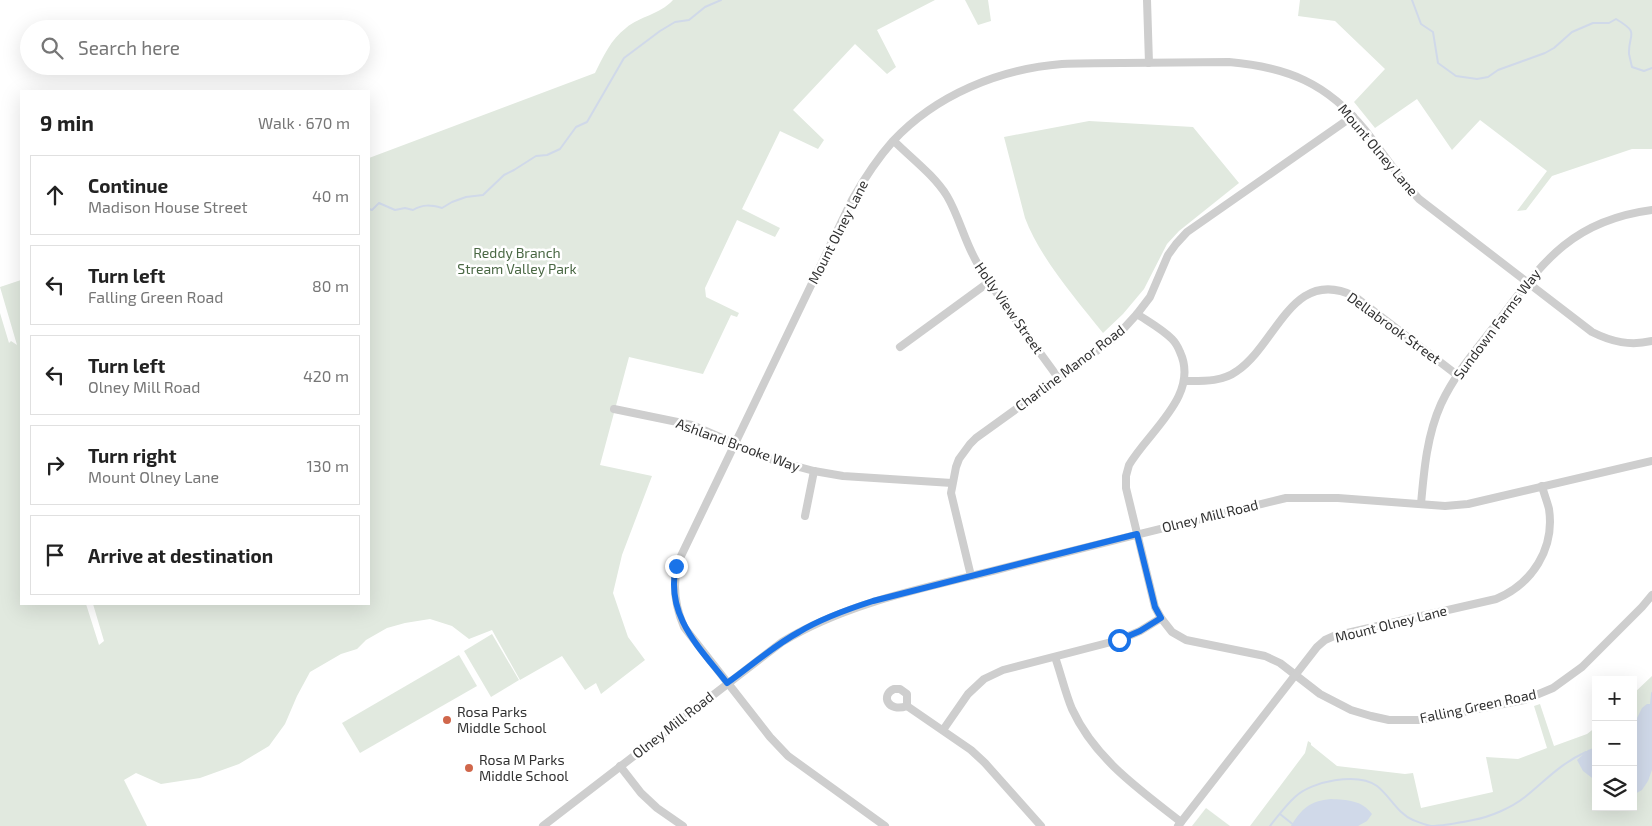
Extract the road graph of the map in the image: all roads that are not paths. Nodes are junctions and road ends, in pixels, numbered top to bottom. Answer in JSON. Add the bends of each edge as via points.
{"nodes":[{"id":1,"x":1147,"y":0,"type":"edge"},
{"id":2,"x":1149,"y":63,"type":"junction"},
{"id":3,"x":1353,"y":116,"type":"junction"},
{"id":4,"x":894,"y":141,"type":"junction"},
{"id":5,"x":1652,"y":210,"type":"edge"},
{"id":6,"x":989,"y":282,"type":"junction"},
{"id":7,"x":1528,"y":282,"type":"junction"},
{"id":8,"x":1137,"y":314,"type":"junction"},
{"id":9,"x":1652,"y":341,"type":"edge"},
{"id":10,"x":900,"y":347,"type":"dead end"},
{"id":11,"x":1457,"y":375,"type":"junction"},
{"id":12,"x":1059,"y":379,"type":"junction"},
{"id":13,"x":1185,"y":381,"type":"junction"},
{"id":14,"x":614,"y":409,"type":"dead end"},
{"id":15,"x":734,"y":442,"type":"junction"},
{"id":16,"x":1652,"y":461,"type":"edge"},
{"id":17,"x":814,"y":471,"type":"junction"},
{"id":18,"x":952,"y":483,"type":"junction"},
{"id":19,"x":1542,"y":486,"type":"junction"},
{"id":20,"x":1421,"y":504,"type":"junction"},
{"id":21,"x":805,"y":516,"type":"dead end"},
{"id":22,"x":1137,"y":534,"type":"junction"},
{"id":23,"x":971,"y":576,"type":"junction"},
{"id":24,"x":1652,"y":595,"type":"edge"},
{"id":25,"x":1161,"y":618,"type":"junction"},
{"id":26,"x":1055,"y":657,"type":"junction"},
{"id":27,"x":1296,"y":675,"type":"junction"},
{"id":28,"x":727,"y":683,"type":"junction"},
{"id":29,"x":907,"y":706,"type":"dead end"},
{"id":30,"x":943,"y":730,"type":"junction"},
{"id":31,"x":620,"y":766,"type":"junction"},
{"id":32,"x":1179,"y":824,"type":"edge"},
{"id":33,"x":543,"y":826,"type":"edge"},
{"id":34,"x":683,"y":826,"type":"edge"},
{"id":35,"x":885,"y":826,"type":"edge"},
{"id":36,"x":1041,"y":826,"type":"edge"}],
"edges":[{"from":1,"to":2,"type":"street"},
{"from":2,"to":3,"type":"street","name":"Mount Olney Lane","via":[[1228,62],[1274,68],[1318,86]]},
{"from":2,"to":4,"type":"street","name":"Mount Olney Lane","via":[[1062,64],[999,75],[940,104]]},
{"from":3,"to":7,"type":"street","name":"Mount Olney Lane","via":[[1419,199]]},
{"from":3,"to":8,"type":"street","name":"Charline Manor Road","via":[[1187,232],[1168,255],[1150,297]]},
{"from":4,"to":6,"type":"street","name":"Holly View Street","via":[[946,194],[973,255]]},
{"from":4,"to":15,"type":"street","name":"Mount Olney Lane","via":[[872,166],[852,200]]},
{"from":5,"to":7,"type":"street","name":"Sundown Farms Way","via":[[1632,212],[1580,233],[1548,258]]},
{"from":6,"to":10,"type":"street"},
{"from":6,"to":12,"type":"street","name":"Holly View Street"},
{"from":7,"to":9,"type":"street","name":"Mount Olney Lane","via":[[1592,332],[1608,340],[1623,344]]},
{"from":7,"to":11,"type":"street","name":"Sundown Farms Way"},
{"from":8,"to":12,"type":"street","name":"Charline Manor Road","via":[[1116,337]]},
{"from":8,"to":13,"type":"street","via":[[1177,344],[1184,360]]},
{"from":11,"to":13,"type":"street","name":"Dellabrook Street","via":[[1354,296],[1328,288],[1307,294],[1293,305],[1252,358],[1237,371],[1214,380]]},
{"from":11,"to":20,"type":"street","name":"Sundown Farms Way","via":[[1441,404],[1431,432]]},
{"from":12,"to":18,"type":"street","name":"Charline Manor Road","via":[[976,438],[959,459]]},
{"from":13,"to":22,"type":"street","name":"Falling Green Road","via":[[1176,402],[1129,465],[1126,488]]},
{"from":14,"to":15,"type":"street","name":"Ashland Brooke Way","via":[[692,425]]},
{"from":15,"to":17,"type":"street","name":"Ashland Brooke Way","via":[[773,460]]},
{"from":15,"to":28,"type":"street","name":"Mount Olney Lane","via":[[676,566],[674,594],[684,627]]},
{"from":16,"to":19,"type":"street","name":"Olney Mill Road"},
{"from":17,"to":18,"type":"street","name":"Ashland Brooke Way"},
{"from":17,"to":21,"type":"street"},
{"from":18,"to":23,"type":"street","name":"Charline Manor Road","via":[[952,500]]},
{"from":19,"to":20,"type":"street","name":"Olney Mill Road","via":[[1468,504]]},
{"from":19,"to":27,"type":"street","name":"Mount Olney Lane","via":[[1550,521],[1548,540],[1542,558],[1521,585],[1496,599],[1334,636],[1317,647]]},
{"from":20,"to":22,"type":"street","name":"Olney Mill Road","via":[[1286,498]]},
{"from":22,"to":23,"type":"street","name":"Olney Mill Road"},
{"from":22,"to":25,"type":"street","name":"Falling Green Road","via":[[1155,607]]},
{"from":23,"to":28,"type":"street","name":"Olney Mill Road","via":[[848,609],[801,630]]},
{"from":24,"to":27,"type":"street","name":"Falling Green Road","via":[[1582,667],[1553,688],[1524,700],[1421,720],[1389,720],[1351,710],[1320,694]]},
{"from":25,"to":26,"type":"street","via":[[1119,640]]},
{"from":25,"to":27,"type":"street","name":"Falling Green Road","via":[[1172,632],[1186,640],[1265,656]]},
{"from":26,"to":30,"type":"street","via":[[1002,670],[984,679],[968,694]]},
{"from":26,"to":32,"type":"street","via":[[1072,708],[1094,746],[1120,774]]},
{"from":27,"to":32,"type":"street","name":"Mount Olney Lane"},
{"from":28,"to":31,"type":"street","name":"Olney Mill Road"},
{"from":28,"to":35,"type":"street","name":"Mount Olney Lane","via":[[788,756]]},
{"from":29,"to":30,"type":"street"},
{"from":30,"to":36,"type":"street","via":[[985,762]]},
{"from":31,"to":33,"type":"street","name":"Olney Mill Road"},
{"from":31,"to":34,"type":"street","via":[[641,793]]}]}
